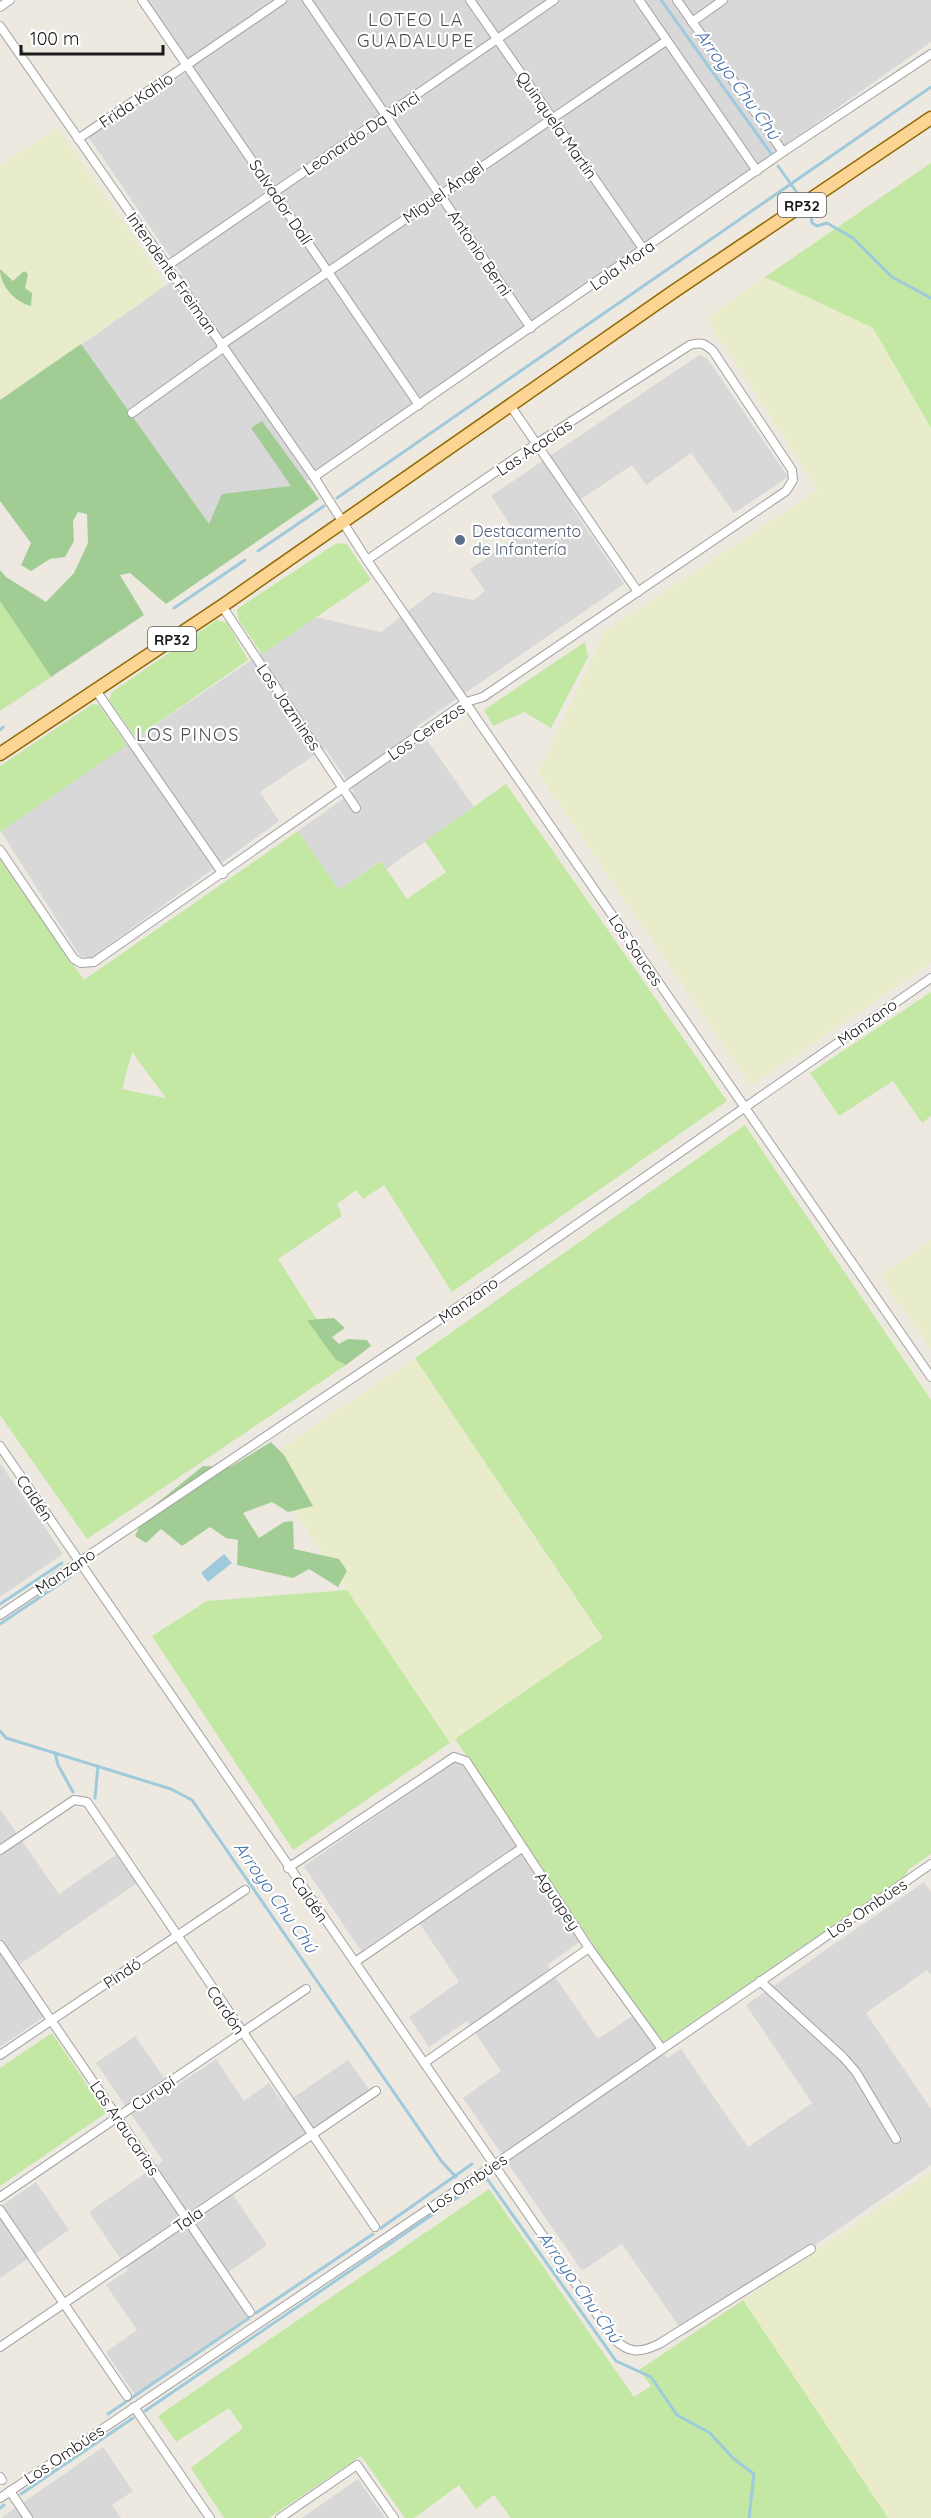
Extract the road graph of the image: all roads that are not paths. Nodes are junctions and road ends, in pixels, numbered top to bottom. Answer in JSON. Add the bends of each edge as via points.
{"nodes":[{"id":1,"x":10,"y":0,"type":"edge"},
{"id":2,"x":142,"y":0,"type":"edge"},
{"id":3,"x":282,"y":0,"type":"edge"},
{"id":4,"x":307,"y":0,"type":"edge"},
{"id":5,"x":471,"y":0,"type":"edge"},
{"id":6,"x":554,"y":0,"type":"edge"},
{"id":7,"x":639,"y":0,"type":"edge"},
{"id":8,"x":677,"y":0,"type":"edge"},
{"id":9,"x":723,"y":0,"type":"edge"},
{"id":10,"x":0,"y":7,"type":"edge"},
{"id":11,"x":692,"y":22,"type":"junction"},
{"id":12,"x":0,"y":26,"type":"edge"},
{"id":13,"x":498,"y":39,"type":"junction"},
{"id":14,"x":666,"y":41,"type":"junction"},
{"id":15,"x":931,"y":54,"type":"edge"},
{"id":16,"x":186,"y":66,"type":"junction"},
{"id":17,"x":386,"y":116,"type":"junction"},
{"id":18,"x":551,"y":116,"type":"junction"},
{"id":19,"x":931,"y":118,"type":"edge"},
{"id":20,"x":78,"y":139,"type":"junction"},
{"id":21,"x":783,"y":152,"type":"junction"},
{"id":22,"x":757,"y":171,"type":"junction"},
{"id":23,"x":275,"y":192,"type":"junction"},
{"id":24,"x":440,"y":194,"type":"junction"},
{"id":25,"x":644,"y":250,"type":"junction"},
{"id":26,"x":167,"y":266,"type":"junction"},
{"id":27,"x":328,"y":271,"type":"junction"},
{"id":28,"x":531,"y":328,"type":"junction"},
{"id":29,"x":222,"y":346,"type":"junction"},
{"id":30,"x":419,"y":405,"type":"junction"},
{"id":31,"x":510,"y":405,"type":"junction"},
{"id":32,"x":132,"y":412,"type":"dead end"},
{"id":33,"x":536,"y":444,"type":"junction"},
{"id":34,"x":314,"y":477,"type":"junction"},
{"id":35,"x":793,"y":480,"type":"joint"},
{"id":36,"x":342,"y":522,"type":"junction"},
{"id":37,"x":367,"y":560,"type":"junction"},
{"id":38,"x":638,"y":592,"type":"junction"},
{"id":39,"x":222,"y":606,"type":"junction"},
{"id":40,"x":95,"y":689,"type":"junction"},
{"id":41,"x":466,"y":702,"type":"junction"},
{"id":42,"x":0,"y":754,"type":"edge"},
{"id":43,"x":343,"y":788,"type":"junction"},
{"id":44,"x":356,"y":808,"type":"dead end"},
{"id":45,"x":0,"y":850,"type":"edge"},
{"id":46,"x":223,"y":874,"type":"junction"},
{"id":47,"x":931,"y":978,"type":"edge"},
{"id":48,"x":744,"y":1107,"type":"junction"},
{"id":49,"x":931,"y":1377,"type":"edge"},
{"id":50,"x":0,"y":1446,"type":"edge"},
{"id":51,"x":79,"y":1562,"type":"junction"},
{"id":52,"x":0,"y":1615,"type":"edge"},
{"id":53,"x":522,"y":1848,"type":"junction"},
{"id":54,"x":0,"y":1850,"type":"edge"},
{"id":55,"x":931,"y":1864,"type":"edge"},
{"id":56,"x":288,"y":1868,"type":"junction"},
{"id":57,"x":245,"y":1890,"type":"dead end"},
{"id":58,"x":176,"y":1936,"type":"junction"},
{"id":59,"x":0,"y":1945,"type":"edge"},
{"id":60,"x":589,"y":1948,"type":"junction"},
{"id":61,"x":355,"y":1962,"type":"junction"},
{"id":62,"x":760,"y":1981,"type":"junction"},
{"id":63,"x":306,"y":1989,"type":"dead end"},
{"id":64,"x":52,"y":2020,"type":"junction"},
{"id":65,"x":242,"y":2032,"type":"junction"},
{"id":66,"x":662,"y":2049,"type":"junction"},
{"id":67,"x":0,"y":2055,"type":"edge"},
{"id":68,"x":424,"y":2063,"type":"junction"},
{"id":69,"x":376,"y":2091,"type":"dead end"},
{"id":70,"x":117,"y":2117,"type":"junction"},
{"id":71,"x":312,"y":2135,"type":"junction"},
{"id":72,"x":896,"y":2139,"type":"dead end"},
{"id":73,"x":494,"y":2165,"type":"junction"},
{"id":74,"x":0,"y":2197,"type":"edge"},
{"id":75,"x":0,"y":2210,"type":"edge"},
{"id":76,"x":188,"y":2220,"type":"junction"},
{"id":77,"x":375,"y":2227,"type":"dead end"},
{"id":78,"x":811,"y":2248,"type":"dead end"},
{"id":79,"x":65,"y":2304,"type":"junction"},
{"id":80,"x":250,"y":2312,"type":"dead end"},
{"id":81,"x":0,"y":2347,"type":"edge"},
{"id":82,"x":127,"y":2396,"type":"dead end"},
{"id":83,"x":134,"y":2407,"type":"junction"},
{"id":84,"x":10,"y":2491,"type":"junction"},
{"id":85,"x":0,"y":2498,"type":"edge"},
{"id":86,"x":28,"y":2518,"type":"edge"},
{"id":87,"x":210,"y":2518,"type":"edge"},
{"id":88,"x":280,"y":2518,"type":"edge"},
{"id":89,"x":394,"y":2518,"type":"edge"}],
"edges":[{"from":1,"to":10,"type":"street"},
{"from":2,"to":16,"type":"street","name":"Salvador Dalí"},
{"from":3,"to":16,"type":"street","name":"Frida Kahlo"},
{"from":4,"to":17,"type":"street","name":"Antonio Berni"},
{"from":5,"to":13,"type":"street","name":"Quinquela Martín"},
{"from":6,"to":13,"type":"street","name":"Leonardo Da Vinci"},
{"from":7,"to":14,"type":"street"},
{"from":8,"to":11,"type":"street"},
{"from":9,"to":11,"type":"street"},
{"from":11,"to":21,"type":"street"},
{"from":12,"to":20,"type":"street","name":"Intendente Freiman"},
{"from":13,"to":17,"type":"street","name":"Leonardo Da Vinci"},
{"from":13,"to":18,"type":"street","name":"Quinquela Martín"},
{"from":14,"to":18,"type":"street","name":"Miguel Ángel"},
{"from":14,"to":22,"type":"street"},
{"from":15,"to":21,"type":"street","name":"Lola Mora"},
{"from":16,"to":20,"type":"street","name":"Frida Kahlo"},
{"from":16,"to":23,"type":"street","name":"Salvador Dalí"},
{"from":17,"to":23,"type":"street","name":"Leonardo Da Vinci"},
{"from":17,"to":24,"type":"street","name":"Antonio Berni"},
{"from":18,"to":24,"type":"street","name":"Miguel Ángel"},
{"from":18,"to":25,"type":"street","name":"Quinquela Martín"},
{"from":19,"to":31,"type":"main road","number":"RP32"},
{"from":20,"to":26,"type":"street","name":"Intendente Freiman"},
{"from":21,"to":22,"type":"street","name":"Lola Mora"},
{"from":22,"to":25,"type":"street","name":"Lola Mora"},
{"from":23,"to":26,"type":"street","name":"Leonardo Da Vinci"},
{"from":23,"to":27,"type":"street","name":"Salvador Dalí"},
{"from":24,"to":27,"type":"street","name":"Miguel Ángel"},
{"from":24,"to":28,"type":"street","name":"Antonio Berni"},
{"from":25,"to":28,"type":"street","name":"Lola Mora"},
{"from":26,"to":29,"type":"street","name":"Intendente Freiman"},
{"from":27,"to":29,"type":"street","name":"Miguel Ángel"},
{"from":27,"to":30,"type":"street","name":"Salvador Dalí"},
{"from":28,"to":30,"type":"street","name":"Lola Mora"},
{"from":29,"to":32,"type":"street","name":"Miguel Ángel"},
{"from":29,"to":34,"type":"street","name":"Intendente Freiman"},
{"from":30,"to":34,"type":"street","name":"Lola Mora"},
{"from":31,"to":33,"type":"street"},
{"from":31,"to":36,"type":"main road","number":"RP32"},
{"from":33,"to":35,"type":"street","name":"Las Acacias","via":[[690,345],[704,343],[792,470]]},
{"from":33,"to":37,"type":"street","name":"Las Acacias"},
{"from":33,"to":38,"type":"street"},
{"from":34,"to":36,"type":"street","name":"Intendente Freiman"},
{"from":35,"to":38,"type":"street","name":"Los Cerezos","via":[[786,490]]},
{"from":36,"to":37,"type":"street","name":"Los Sauces"},
{"from":36,"to":39,"type":"main road","number":"RP32"},
{"from":37,"to":41,"type":"street","name":"Los Sauces"},
{"from":38,"to":41,"type":"street","name":"Los Cerezos","via":[[483,697]]},
{"from":39,"to":40,"type":"main road","number":"RP32"},
{"from":39,"to":43,"type":"street","name":"Los Jazmines"},
{"from":40,"to":42,"type":"main road","number":"RP32"},
{"from":40,"to":46,"type":"street"},
{"from":41,"to":43,"type":"street","name":"Los Cerezos"},
{"from":41,"to":48,"type":"street","name":"Los Sauces"},
{"from":43,"to":44,"type":"street","name":"Los Jazmines"},
{"from":43,"to":46,"type":"street","name":"Los Cerezos"},
{"from":45,"to":46,"type":"street","name":"Los Cerezos","via":[[74,959],[88,963],[100,959]]},
{"from":47,"to":48,"type":"street","name":"Manzano"},
{"from":48,"to":49,"type":"street","name":"Los Sauces"},
{"from":48,"to":51,"type":"street","name":"Manzano","via":[[442,1318]]},
{"from":50,"to":51,"type":"street","name":"Caldén"},
{"from":51,"to":52,"type":"street","name":"Manzano"},
{"from":51,"to":56,"type":"street","name":"Caldén"},
{"from":53,"to":56,"type":"street","name":"Aguapey","via":[[466,1761],[454,1757]]},
{"from":53,"to":60,"type":"street","name":"Aguapey"},
{"from":53,"to":61,"type":"street"},
{"from":54,"to":58,"type":"street","name":"Cardón","via":[[74,1800],[87,1802]]},
{"from":55,"to":62,"type":"street","name":"Los Ombúes"},
{"from":56,"to":61,"type":"street","name":"Caldén"},
{"from":57,"to":58,"type":"street","name":"Pindó"},
{"from":58,"to":64,"type":"street","name":"Pindó"},
{"from":58,"to":65,"type":"street","name":"Cardón"},
{"from":59,"to":64,"type":"street","name":"Las Araucarias"},
{"from":60,"to":66,"type":"street","name":"Aguapey"},
{"from":60,"to":68,"type":"street"},
{"from":61,"to":68,"type":"street","name":"Caldén"},
{"from":62,"to":66,"type":"street","name":"Los Ombúes"},
{"from":62,"to":72,"type":"street","via":[[856,2072]]},
{"from":63,"to":65,"type":"street","name":"Curupí"},
{"from":64,"to":67,"type":"street","name":"Pindó"},
{"from":64,"to":70,"type":"street","name":"Las Araucarias"},
{"from":65,"to":70,"type":"street","name":"Curupí"},
{"from":65,"to":71,"type":"street","name":"Cardón"},
{"from":66,"to":73,"type":"street","name":"Los Ombúes"},
{"from":68,"to":73,"type":"street","name":"Caldén"},
{"from":69,"to":71,"type":"street","name":"Tala"},
{"from":70,"to":74,"type":"street","name":"Curupí"},
{"from":70,"to":76,"type":"street","name":"Las Araucarias"},
{"from":71,"to":76,"type":"street","name":"Tala"},
{"from":71,"to":77,"type":"street","name":"Cardón"},
{"from":73,"to":78,"type":"street","name":"Caldén","via":[[614,2339],[624,2348],[638,2352],[659,2344]]},
{"from":73,"to":83,"type":"street","name":"Los Ombúes"},
{"from":75,"to":79,"type":"street"},
{"from":76,"to":79,"type":"street","name":"Tala"},
{"from":76,"to":80,"type":"street","name":"Las Araucarias"},
{"from":79,"to":81,"type":"street","name":"Tala"},
{"from":79,"to":82,"type":"street"},
{"from":83,"to":84,"type":"street","name":"Los Ombúes"},
{"from":83,"to":87,"type":"street"},
{"from":84,"to":85,"type":"street","name":"Los Ombúes"},
{"from":84,"to":86,"type":"street"},
{"from":88,"to":89,"type":"street","via":[[357,2465]]}]}
